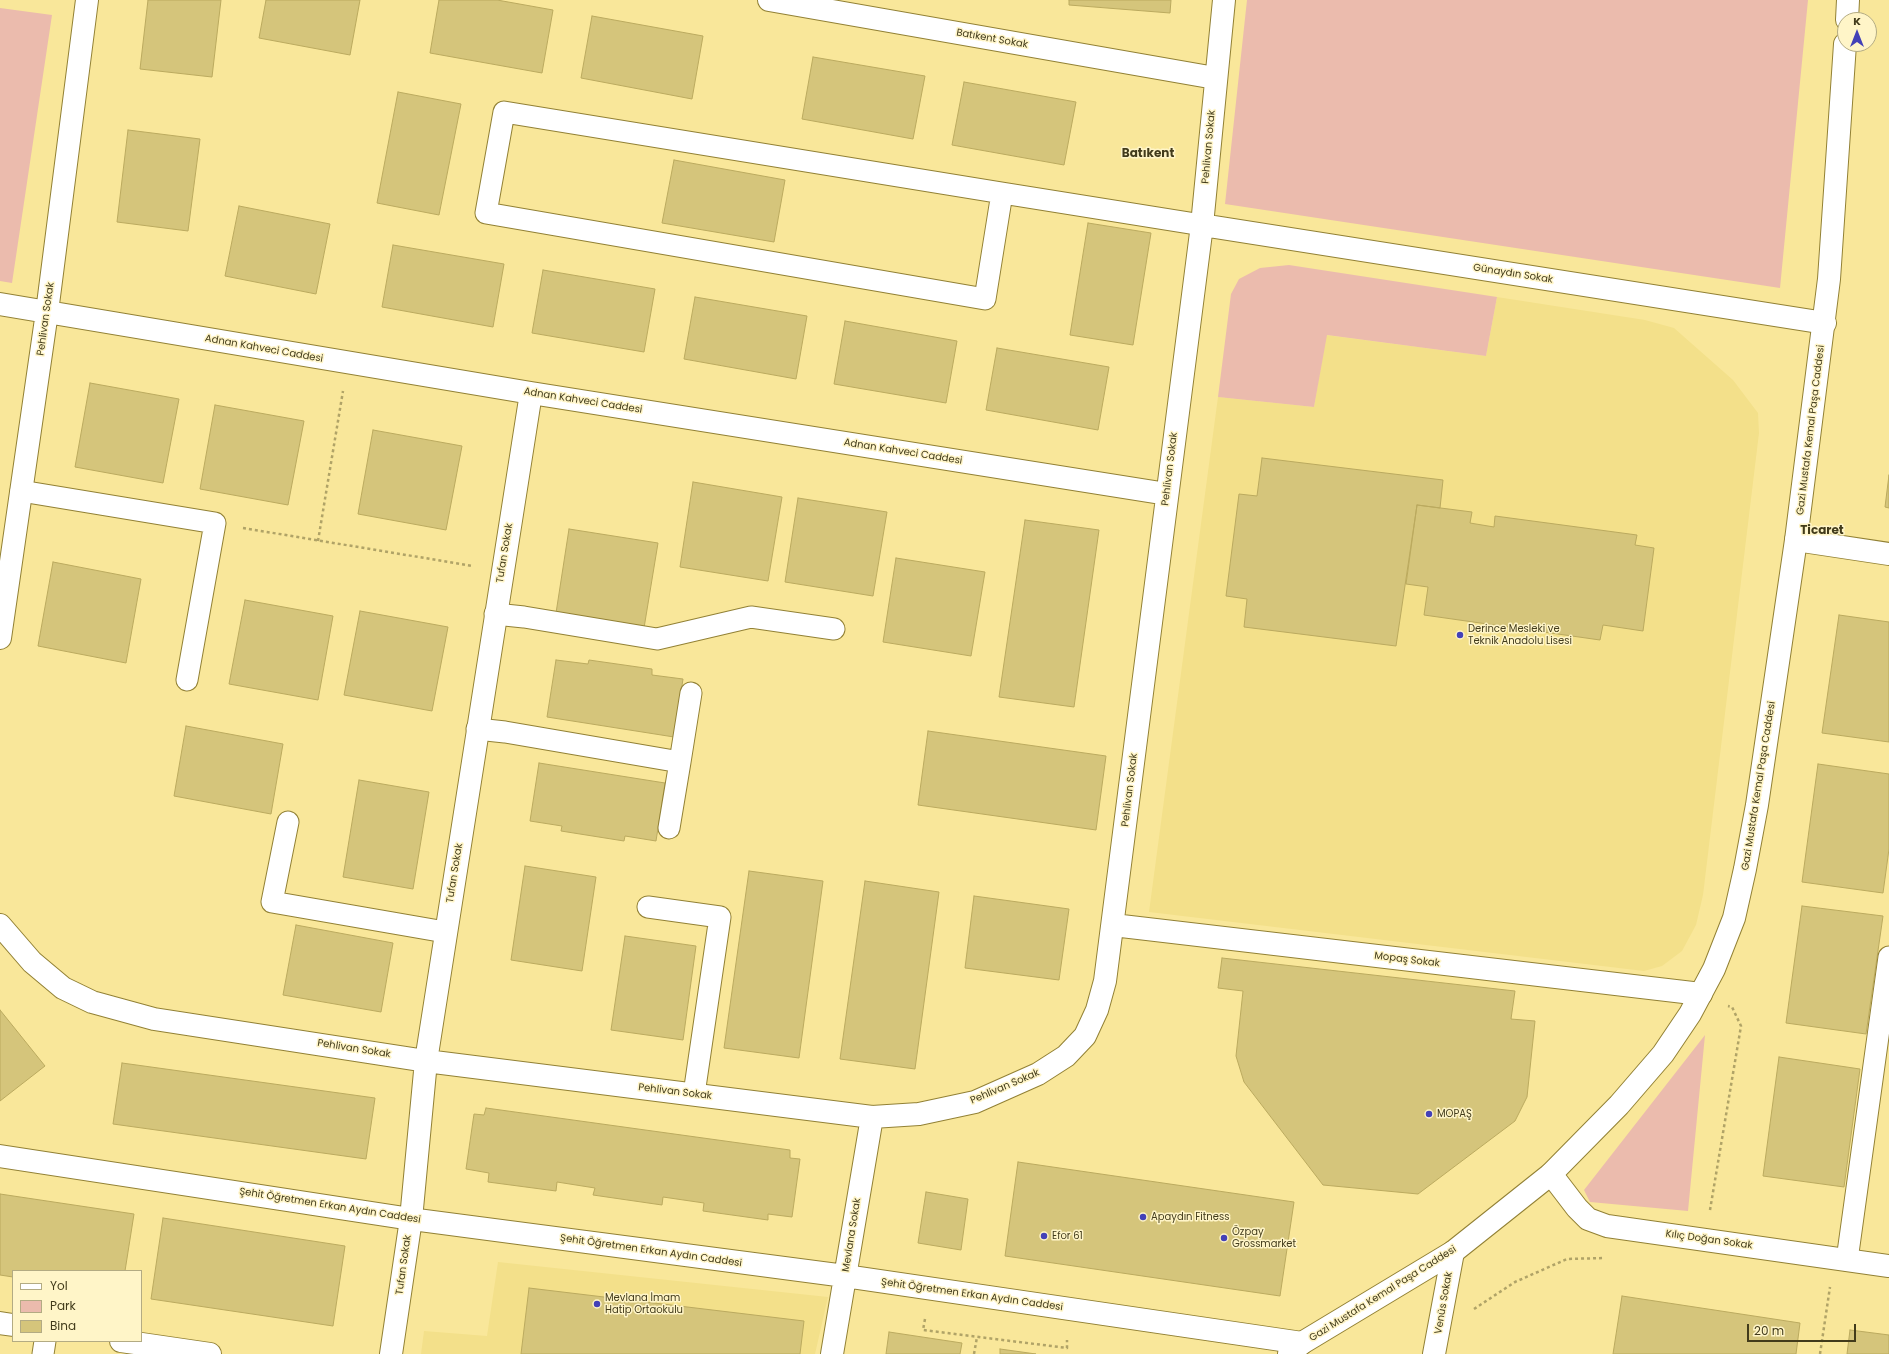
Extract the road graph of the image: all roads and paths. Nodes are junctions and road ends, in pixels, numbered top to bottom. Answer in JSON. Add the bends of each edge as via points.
{"nodes":[{"id":1,"x":87,"y":0,"type":"edge"},
{"id":2,"x":769,"y":0,"type":"edge"},
{"id":3,"x":1224,"y":0,"type":"edge"},
{"id":4,"x":1848,"y":0,"type":"edge"},
{"id":5,"x":1847,"y":12,"type":"edge"},
{"id":6,"x":1844,"y":52,"type":"edge"},
{"id":7,"x":1215,"y":78,"type":"junction"},
{"id":8,"x":1002,"y":193,"type":"junction"},
{"id":9,"x":1202,"y":225,"type":"junction"},
{"id":10,"x":0,"y":304,"type":"edge"},
{"id":11,"x":47,"y":312,"type":"junction"},
{"id":12,"x":1825,"y":323,"type":"junction"},
{"id":13,"x":348,"y":363,"type":"junction"},
{"id":14,"x":531,"y":393,"type":"junction"},
{"id":15,"x":21,"y":491,"type":"junction"},
{"id":16,"x":1167,"y":494,"type":"junction"},
{"id":17,"x":215,"y":523,"type":"junction"},
{"id":18,"x":1796,"y":540,"type":"junction"},
{"id":19,"x":318,"y":541,"type":"junction"},
{"id":20,"x":1889,"y":554,"type":"edge"},
{"id":21,"x":502,"y":572,"type":"junction"},
{"id":22,"x":495,"y":614,"type":"junction"},
{"id":23,"x":834,"y":629,"type":"dead end"},
{"id":24,"x":0,"y":638,"type":"edge"},
{"id":25,"x":187,"y":680,"type":"dead end"},
{"id":26,"x":691,"y":693,"type":"dead end"},
{"id":27,"x":477,"y":730,"type":"junction"},
{"id":28,"x":680,"y":762,"type":"junction"},
{"id":29,"x":288,"y":822,"type":"dead end"},
{"id":30,"x":669,"y":828,"type":"dead end"},
{"id":31,"x":648,"y":907,"type":"dead end"},
{"id":32,"x":0,"y":925,"type":"edge"},
{"id":33,"x":1113,"y":925,"type":"junction"},
{"id":34,"x":445,"y":932,"type":"junction"},
{"id":35,"x":1889,"y":957,"type":"edge"},
{"id":36,"x":1701,"y":994,"type":"junction"},
{"id":37,"x":426,"y":1060,"type":"junction"},
{"id":38,"x":694,"y":1094,"type":"junction"},
{"id":39,"x":872,"y":1117,"type":"junction"},
{"id":40,"x":0,"y":1156,"type":"edge"},
{"id":41,"x":1551,"y":1174,"type":"junction"},
{"id":42,"x":411,"y":1219,"type":"junction"},
{"id":43,"x":1705,"y":1240,"type":"junction"},
{"id":44,"x":1453,"y":1252,"type":"junction"},
{"id":45,"x":1610,"y":1258,"type":"dead end"},
{"id":46,"x":1841,"y":1259,"type":"junction"},
{"id":47,"x":1889,"y":1266,"type":"edge"},
{"id":48,"x":846,"y":1276,"type":"junction"},
{"id":49,"x":1822,"y":1286,"type":"dead end"},
{"id":50,"x":1830,"y":1287,"type":"junction"},
{"id":51,"x":928,"y":1288,"type":"junction"},
{"id":52,"x":1071,"y":1310,"type":"junction"},
{"id":53,"x":0,"y":1323,"type":"edge"},
{"id":54,"x":12,"y":1325,"type":"edge"},
{"id":55,"x":1438,"y":1333,"type":"junction"},
{"id":56,"x":977,"y":1337,"type":"junction"},
{"id":57,"x":45,"y":1342,"type":"edge"},
{"id":58,"x":128,"y":1342,"type":"edge"},
{"id":59,"x":1296,"y":1349,"type":"edge"},
{"id":60,"x":44,"y":1354,"type":"edge"},
{"id":61,"x":210,"y":1354,"type":"edge"},
{"id":62,"x":391,"y":1354,"type":"edge"},
{"id":63,"x":832,"y":1354,"type":"edge"},
{"id":64,"x":974,"y":1354,"type":"edge"},
{"id":65,"x":1434,"y":1354,"type":"edge"},
{"id":66,"x":1820,"y":1354,"type":"edge"}],
"edges":[{"from":1,"to":11,"type":"street","name":"Pehlivan Sokak"},
{"from":2,"to":7,"type":"street","name":"Batıkent Sokak"},
{"from":3,"to":7,"type":"street","name":"Pehlivan Sokak"},
{"from":4,"to":5,"type":"street"},
{"from":6,"to":12,"type":"street","name":"Gazi Mustafa Kemal Paşa Caddesi"},
{"from":7,"to":9,"type":"street","name":"Pehlivan Sokak"},
{"from":8,"to":8,"type":"lane","via":[[504,112],[486,213],[985,299]]},
{"from":8,"to":9,"type":"lane"},
{"from":9,"to":12,"type":"street","name":"Günaydın Sokak"},
{"from":9,"to":16,"type":"street","name":"Pehlivan Sokak"},
{"from":10,"to":11,"type":"street","name":"Adnan Kahveci Caddesi"},
{"from":11,"to":13,"type":"street","name":"Adnan Kahveci Caddesi"},
{"from":11,"to":15,"type":"street","name":"Pehlivan Sokak"},
{"from":12,"to":18,"type":"street","name":"Gazi Mustafa Kemal Paşa Caddesi"},
{"from":13,"to":14,"type":"street","name":"Adnan Kahveci Caddesi"},
{"from":13,"to":19,"type":"path"},
{"from":14,"to":16,"type":"street","name":"Adnan Kahveci Caddesi"},
{"from":14,"to":21,"type":"street","name":"Tufan Sokak"},
{"from":15,"to":17,"type":"lane"},
{"from":15,"to":24,"type":"street","name":"Pehlivan Sokak"},
{"from":16,"to":33,"type":"street","name":"Pehlivan Sokak"},
{"from":17,"to":19,"type":"path"},
{"from":17,"to":25,"type":"lane"},
{"from":18,"to":20,"type":"street"},
{"from":18,"to":36,"type":"street","name":"Gazi Mustafa Kemal Paşa Caddesi","via":[[1757,805],[1745,869],[1734,918]]},
{"from":19,"to":21,"type":"path"},
{"from":21,"to":22,"type":"street","name":"Tufan Sokak"},
{"from":22,"to":23,"type":"lane","via":[[657,639],[751,617]]},
{"from":22,"to":27,"type":"street","name":"Tufan Sokak"},
{"from":26,"to":28,"type":"lane"},
{"from":27,"to":28,"type":"lane","via":[[505,732]]},
{"from":27,"to":34,"type":"street","name":"Tufan Sokak"},
{"from":28,"to":30,"type":"lane"},
{"from":29,"to":34,"type":"lane","via":[[272,902]]},
{"from":31,"to":38,"type":"lane","via":[[720,917]]},
{"from":32,"to":37,"type":"street","name":"Pehlivan Sokak","via":[[32,962],[64,988],[92,1002],[154,1019]]},
{"from":33,"to":36,"type":"street","name":"Mopaş Sokak"},
{"from":33,"to":39,"type":"street","name":"Pehlivan Sokak","via":[[1105,981],[1097,1010],[1085,1036],[1066,1056],[1038,1074],[975,1102],[919,1114]]},
{"from":34,"to":37,"type":"street","name":"Tufan Sokak"},
{"from":35,"to":46,"type":"lane"},
{"from":36,"to":41,"type":"street","name":"Gazi Mustafa Kemal Paşa Caddesi","via":[[1663,1054],[1619,1105]]},
{"from":36,"to":43,"type":"path","via":[[1732,1007],[1741,1026]]},
{"from":37,"to":38,"type":"street","name":"Pehlivan Sokak"},
{"from":37,"to":42,"type":"street","name":"Tufan Sokak"},
{"from":38,"to":39,"type":"street","name":"Pehlivan Sokak"},
{"from":39,"to":48,"type":"street","name":"Mevlana Sokak"},
{"from":40,"to":42,"type":"street","name":"Şehit Öğretmen Erkan Aydın Caddesi"},
{"from":41,"to":43,"type":"street","name":"Kılıç Doğan Sokak","via":[[1588,1219],[1607,1226]]},
{"from":41,"to":44,"type":"street","name":"Gazi Mustafa Kemal Paşa Caddesi"},
{"from":42,"to":48,"type":"street","name":"Şehit Öğretmen Erkan Aydın Caddesi"},
{"from":42,"to":62,"type":"street","name":"Tufan Sokak"},
{"from":43,"to":46,"type":"street","name":"Kılıç Doğan Sokak"},
{"from":44,"to":55,"type":"street","name":"Venüs Sokak"},
{"from":44,"to":59,"type":"street","name":"Gazi Mustafa Kemal Paşa Caddesi"},
{"from":45,"to":55,"type":"path","via":[[1566,1260],[1515,1282]]},
{"from":46,"to":47,"type":"street","name":"Kılıç Doğan Sokak"},
{"from":46,"to":50,"type":"path"},
{"from":48,"to":51,"type":"street","name":"Şehit Öğretmen Erkan Aydın Caddesi"},
{"from":48,"to":63,"type":"street","name":"Mevlana Sokak"},
{"from":49,"to":50,"type":"path"},
{"from":50,"to":66,"type":"path"},
{"from":51,"to":52,"type":"street","name":"Şehit Öğretmen Erkan Aydın Caddesi"},
{"from":51,"to":56,"type":"path","via":[[923,1330]]},
{"from":52,"to":56,"type":"path","via":[[1067,1348]]},
{"from":52,"to":59,"type":"street","name":"Şehit Öğretmen Erkan Aydın Caddesi"},
{"from":53,"to":54,"type":"street"},
{"from":55,"to":65,"type":"street","name":"Venüs Sokak"},
{"from":56,"to":64,"type":"path"},
{"from":57,"to":60,"type":"lane"},
{"from":58,"to":61,"type":"street"}]}
